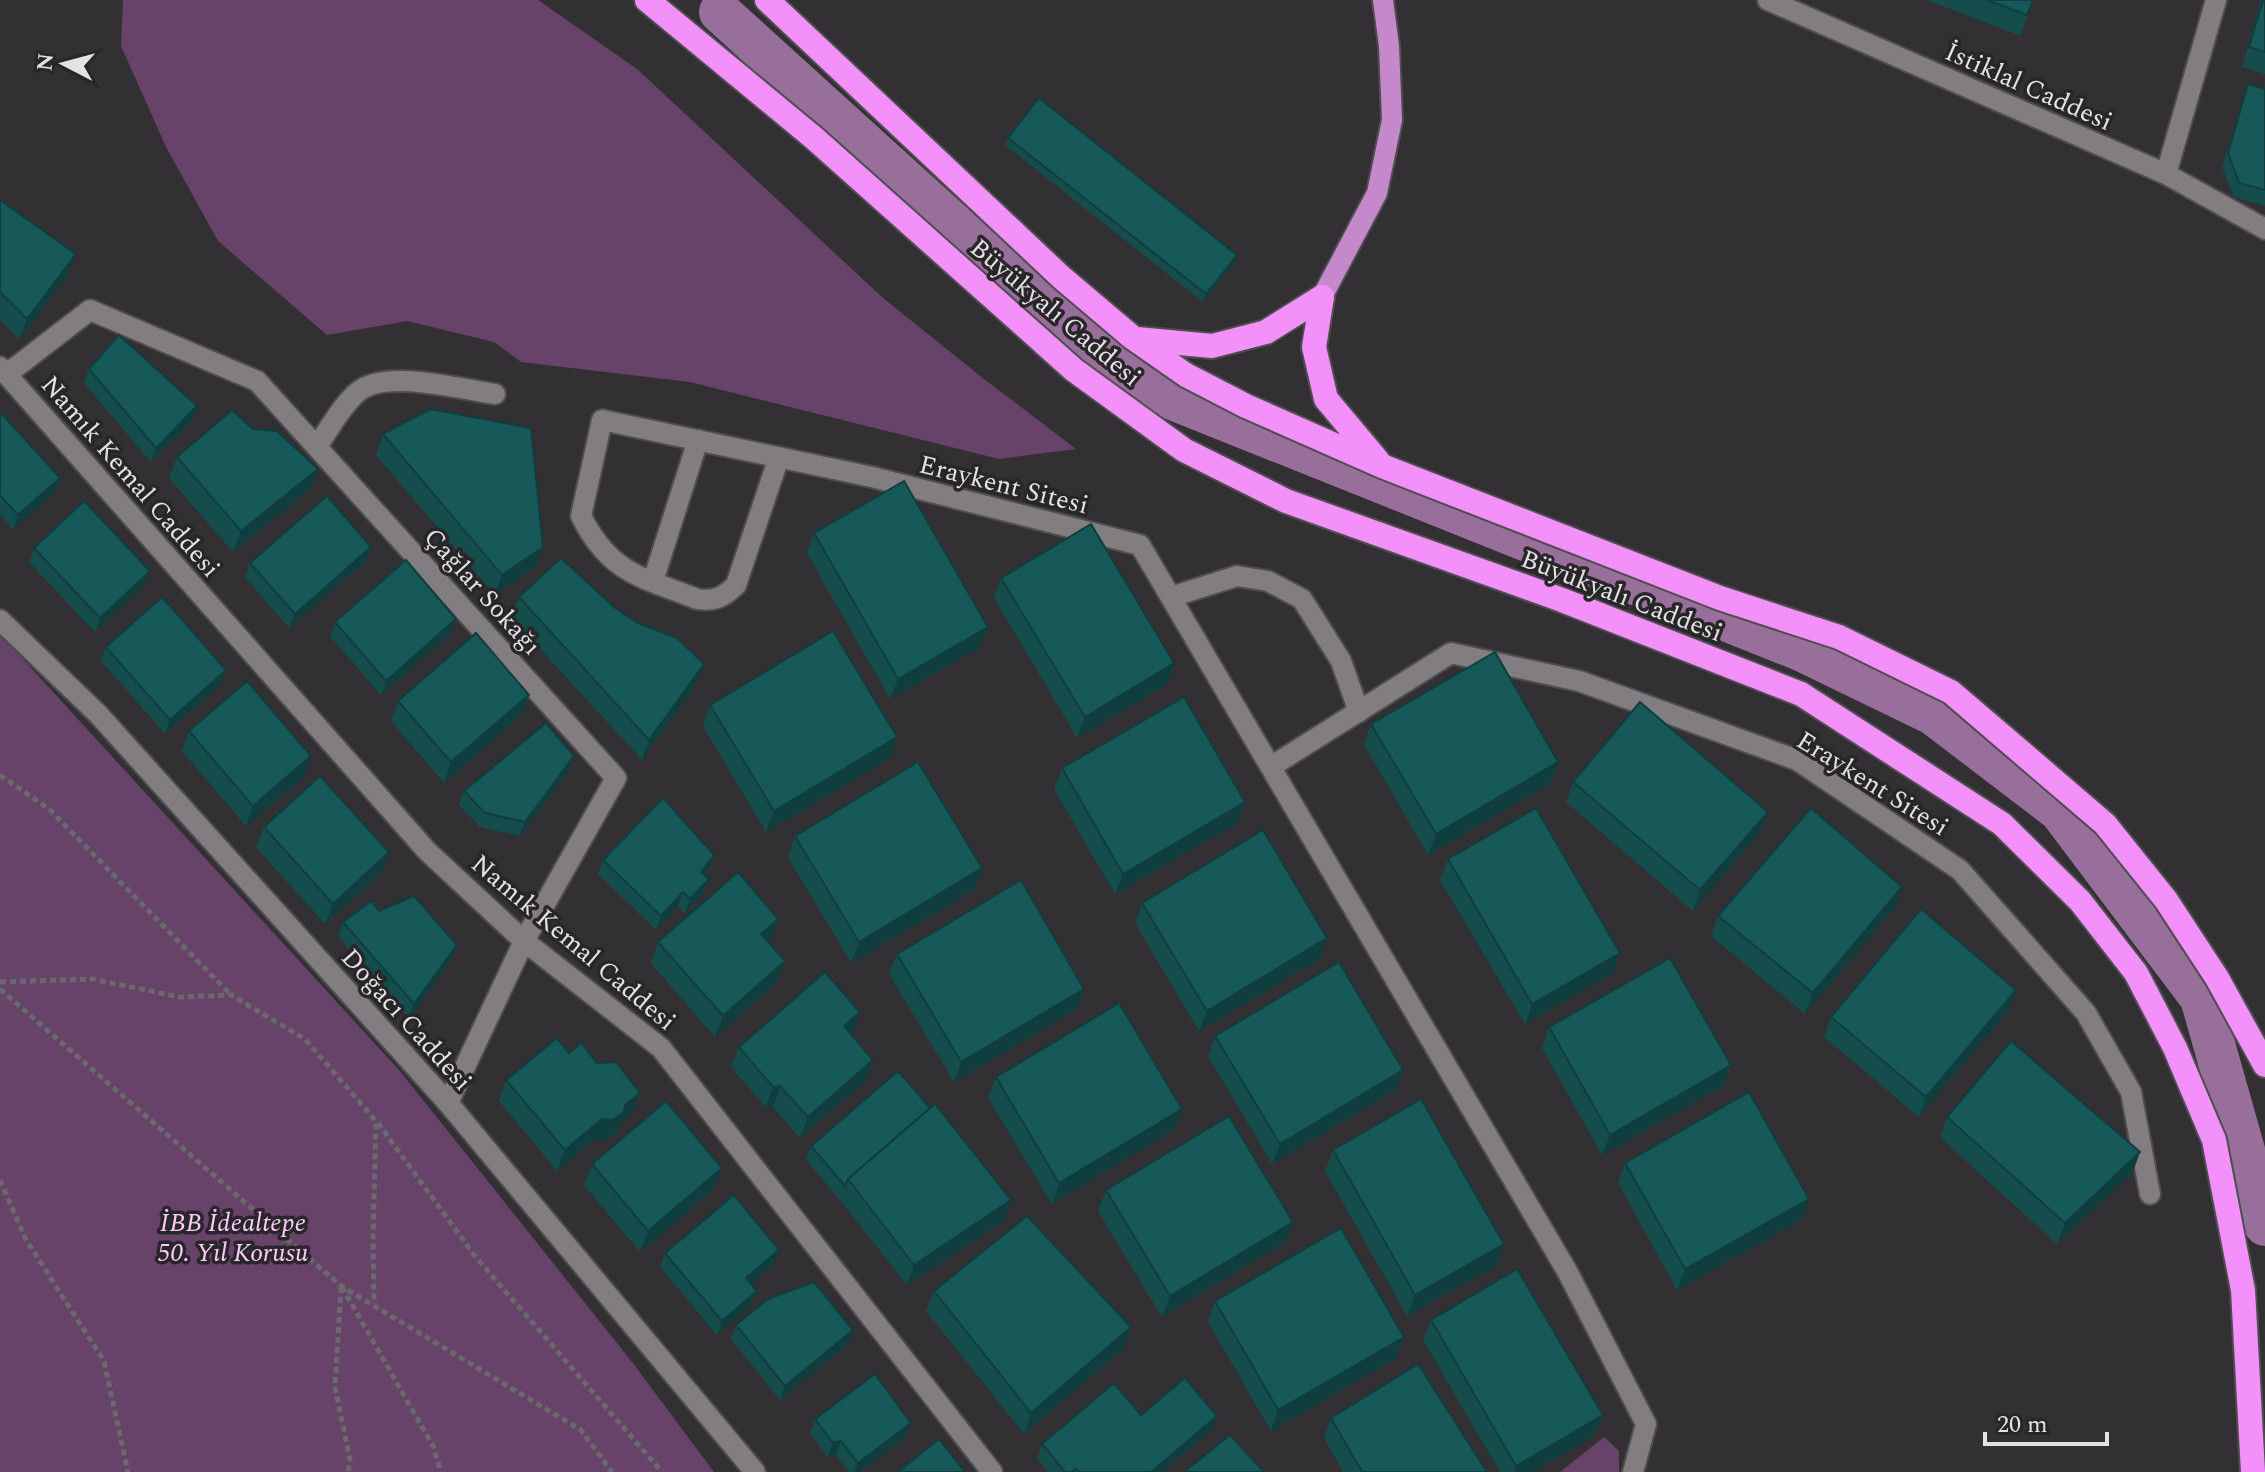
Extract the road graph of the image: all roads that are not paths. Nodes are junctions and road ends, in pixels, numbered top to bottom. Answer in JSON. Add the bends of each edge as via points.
{"nodes":[{"id":1,"x":647,"y":0,"type":"edge"},
{"id":2,"x":767,"y":0,"type":"edge"},
{"id":3,"x":1383,"y":0,"type":"edge"},
{"id":4,"x":1768,"y":0,"type":"edge"},
{"id":5,"x":2216,"y":0,"type":"edge"},
{"id":6,"x":2166,"y":174,"type":"junction"},
{"id":7,"x":2265,"y":229,"type":"edge"},
{"id":8,"x":1322,"y":297,"type":"junction"},
{"id":9,"x":1133,"y":338,"type":"junction"},
{"id":10,"x":3,"y":371,"type":"edge"},
{"id":11,"x":495,"y":394,"type":"dead end"},
{"id":12,"x":698,"y":440,"type":"junction"},
{"id":13,"x":317,"y":446,"type":"junction"},
{"id":14,"x":779,"y":457,"type":"junction"},
{"id":15,"x":1382,"y":466,"type":"junction"},
{"id":16,"x":653,"y":581,"type":"junction"},
{"id":17,"x":1171,"y":597,"type":"junction"},
{"id":18,"x":0,"y":620,"type":"edge"},
{"id":19,"x":1359,"y":712,"type":"junction"},
{"id":20,"x":1272,"y":766,"type":"junction"},
{"id":21,"x":524,"y":941,"type":"junction"},
{"id":22,"x":2265,"y":1065,"type":"edge"},
{"id":23,"x":448,"y":1103,"type":"junction"},
{"id":24,"x":2150,"y":1194,"type":"dead end"},
{"id":25,"x":755,"y":1472,"type":"edge"},
{"id":26,"x":992,"y":1472,"type":"edge"},
{"id":27,"x":1633,"y":1472,"type":"edge"},
{"id":28,"x":2253,"y":1472,"type":"edge"}],
"edges":[{"from":1,"to":28,"type":"highway","name":"Büyükyalı Caddesi","via":[[814,138],[1074,370],[1184,450],[1286,501],[1562,600],[1801,694],[2002,824],[2080,901],[2136,973],[2214,1140],[2243,1290]]},
{"from":2,"to":9,"type":"highway","name":"Büyükyalı Caddesi","via":[[1049,267]]},
{"from":3,"to":8,"type":"main road","via":[[1392,120],[1377,193]]},
{"from":4,"to":6,"type":"street","name":"İstiklal Caddesi"},
{"from":5,"to":6,"type":"street"},
{"from":6,"to":7,"type":"street","name":"İstiklal Caddesi"},
{"from":8,"to":9,"type":"highway","name":"Büyükyalı Caddesi","via":[[1266,332],[1212,346]]},
{"from":8,"to":15,"type":"highway","name":"Büyükyalı Caddesi","via":[[1314,347],[1326,399]]},
{"from":9,"to":15,"type":"highway","name":"Büyükyalı Caddesi","via":[[1246,406]]},
{"from":10,"to":13,"type":"street","name":"Çağlar Sokağı","via":[[90,310],[257,381]]},
{"from":10,"to":21,"type":"street","name":"Namık Kemal Caddesi","via":[[427,851]]},
{"from":11,"to":13,"type":"street","via":[[403,380],[376,382],[350,400]]},
{"from":12,"to":14,"type":"street","name":"Eraykent Sitesi"},
{"from":12,"to":16,"type":"street"},
{"from":12,"to":16,"type":"street","name":"Eraykent Sitesi","via":[[602,420],[581,516],[611,559]]},
{"from":13,"to":21,"type":"street","name":"Çağlar Sokağı","via":[[616,778]]},
{"from":14,"to":16,"type":"street","via":[[736,585],[727,594],[707,601]]},
{"from":14,"to":17,"type":"street","name":"Eraykent Sitesi","via":[[1140,545]]},
{"from":15,"to":22,"type":"highway","name":"Büyükyalı Caddesi","via":[[1720,598],[1839,637],[1951,692],[2105,824],[2166,900]]},
{"from":17,"to":19,"type":"street","via":[[1237,576],[1268,581],[1302,599],[1341,661]]},
{"from":17,"to":20,"type":"street","name":"Eraykent Sitesi"},
{"from":18,"to":23,"type":"street","name":"Doğacı Caddesi","via":[[98,714]]},
{"from":19,"to":20,"type":"street","name":"Eraykent Sitesi"},
{"from":19,"to":24,"type":"street","name":"Eraykent Sitesi","via":[[1451,653],[1579,681],[1797,760],[1960,870],[2086,1013],[2131,1092]]},
{"from":20,"to":27,"type":"street","name":"Eraykent Sitesi","via":[[1567,1271],[1646,1424]]},
{"from":21,"to":23,"type":"street","name":"Çağlar Sokağı"},
{"from":21,"to":26,"type":"street","name":"Namık Kemal Caddesi","via":[[661,1048]]},
{"from":23,"to":25,"type":"street","name":"Doğacı Caddesi"}]}
